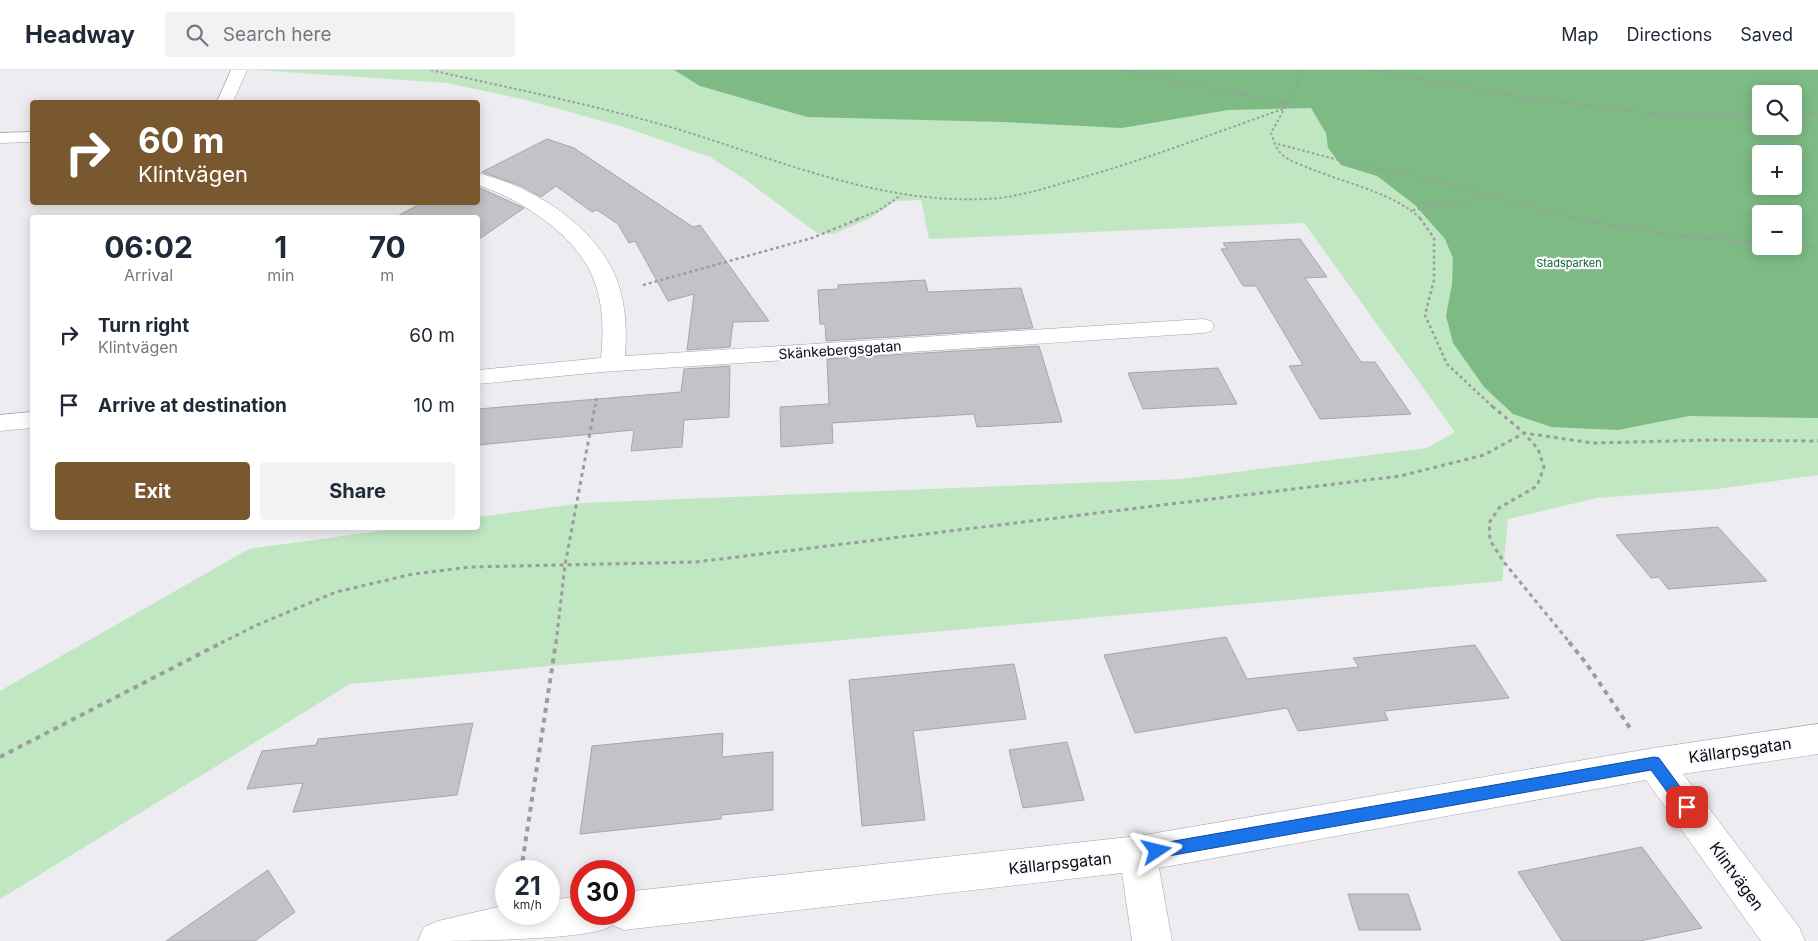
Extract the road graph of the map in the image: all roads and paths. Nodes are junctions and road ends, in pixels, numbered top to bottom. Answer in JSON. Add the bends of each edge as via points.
{"nodes":[{"id":1,"x":239,"y":70,"type":"edge"},
{"id":2,"x":431,"y":70,"type":"edge"},
{"id":3,"x":1123,"y":70,"type":"edge"},
{"id":4,"x":1301,"y":70,"type":"edge"},
{"id":5,"x":1372,"y":70,"type":"edge"},
{"id":6,"x":226,"y":100,"type":"edge"},
{"id":7,"x":1286,"y":104,"type":"junction"},
{"id":8,"x":1284,"y":109,"type":"junction"},
{"id":9,"x":1802,"y":113,"type":"edge"},
{"id":10,"x":1818,"y":113,"type":"edge"},
{"id":11,"x":1752,"y":114,"type":"edge"},
{"id":12,"x":30,"y":137,"type":"edge"},
{"id":13,"x":0,"y":138,"type":"edge"},
{"id":14,"x":1278,"y":144,"type":"junction"},
{"id":15,"x":480,"y":180,"type":"edge"},
{"id":16,"x":901,"y":194,"type":"junction"},
{"id":17,"x":1492,"y":196,"type":"junction"},
{"id":18,"x":1412,"y":210,"type":"junction"},
{"id":19,"x":1752,"y":242,"type":"edge"},
{"id":20,"x":1802,"y":246,"type":"edge"},
{"id":21,"x":1818,"y":247,"type":"edge"},
{"id":22,"x":612,"y":294,"type":"junction"},
{"id":23,"x":1203,"y":326,"type":"dead end"},
{"id":24,"x":612,"y":365,"type":"junction"},
{"id":25,"x":480,"y":377,"type":"edge"},
{"id":26,"x":597,"y":397,"type":"dead end"},
{"id":27,"x":30,"y":420,"type":"edge"},
{"id":28,"x":0,"y":423,"type":"edge"},
{"id":29,"x":1524,"y":433,"type":"junction"},
{"id":30,"x":1818,"y":441,"type":"edge"},
{"id":31,"x":565,"y":565,"type":"junction"},
{"id":32,"x":1818,"y":739,"type":"edge"},
{"id":33,"x":0,"y":757,"type":"edge"},
{"id":34,"x":1654,"y":763,"type":"junction"},
{"id":35,"x":1138,"y":854,"type":"junction"},
{"id":36,"x":523,"y":860,"type":"edge"},
{"id":37,"x":635,"y":910,"type":"edge"},
{"id":38,"x":570,"y":917,"type":"edge"},
{"id":39,"x":438,"y":941,"type":"edge"},
{"id":40,"x":1152,"y":941,"type":"edge"},
{"id":41,"x":1785,"y":941,"type":"edge"}],
"edges":[{"from":1,"to":6,"type":"street"},
{"from":2,"to":16,"type":"path","via":[[676,129],[776,162]]},
{"from":3,"to":7,"type":"path"},
{"from":4,"to":7,"type":"path","via":[[1297,86]]},
{"from":5,"to":11,"type":"path","via":[[1525,98],[1670,115]]},
{"from":7,"to":8,"type":"path"},
{"from":8,"to":14,"type":"path","via":[[1271,133]]},
{"from":8,"to":16,"type":"path","via":[[1123,166],[1020,195],[951,199]]},
{"from":9,"to":10,"type":"path"},
{"from":12,"to":13,"type":"street"},
{"from":14,"to":17,"type":"path"},
{"from":14,"to":18,"type":"path","via":[[1280,151],[1291,161],[1390,198]]},
{"from":15,"to":22,"type":"street","via":[[521,195],[564,224],[589,249]]},
{"from":16,"to":22,"type":"path","via":[[878,211],[812,238]]},
{"from":17,"to":18,"type":"path"},
{"from":17,"to":19,"type":"path","via":[[1557,214],[1627,228]]},
{"from":18,"to":29,"type":"path","via":[[1434,238],[1434,280],[1425,315],[1447,364]]},
{"from":20,"to":21,"type":"path"},
{"from":22,"to":24,"type":"street","via":[[616,332]]},
{"from":23,"to":24,"type":"street","name":"Skänkebergsgatan"},
{"from":24,"to":25,"type":"street","name":"Skänkebergsgatan"},
{"from":26,"to":31,"type":"path"},
{"from":27,"to":28,"type":"street"},
{"from":29,"to":30,"type":"path","via":[[1548,439],[1617,444],[1711,440]]},
{"from":29,"to":31,"type":"path","via":[[1484,455],[1400,476],[696,562]]},
{"from":29,"to":34,"type":"path","via":[[1538,449],[1544,467],[1537,486],[1500,508],[1489,523],[1490,540],[1503,561],[1586,663]]},
{"from":31,"to":33,"type":"path","via":[[470,567],[413,574],[336,592],[257,625]]},
{"from":31,"to":36,"type":"path","via":[[551,684]]},
{"from":32,"to":34,"type":"street","name":"Källarpsgatan"},
{"from":34,"to":35,"type":"street","name":"Källarpsgatan"},
{"from":34,"to":41,"type":"street","name":"Klintvägen"},
{"from":35,"to":37,"type":"street","name":"Källarpsgatan"},
{"from":35,"to":40,"type":"street"},
{"from":38,"to":39,"type":"street","via":[[512,923]]}]}
